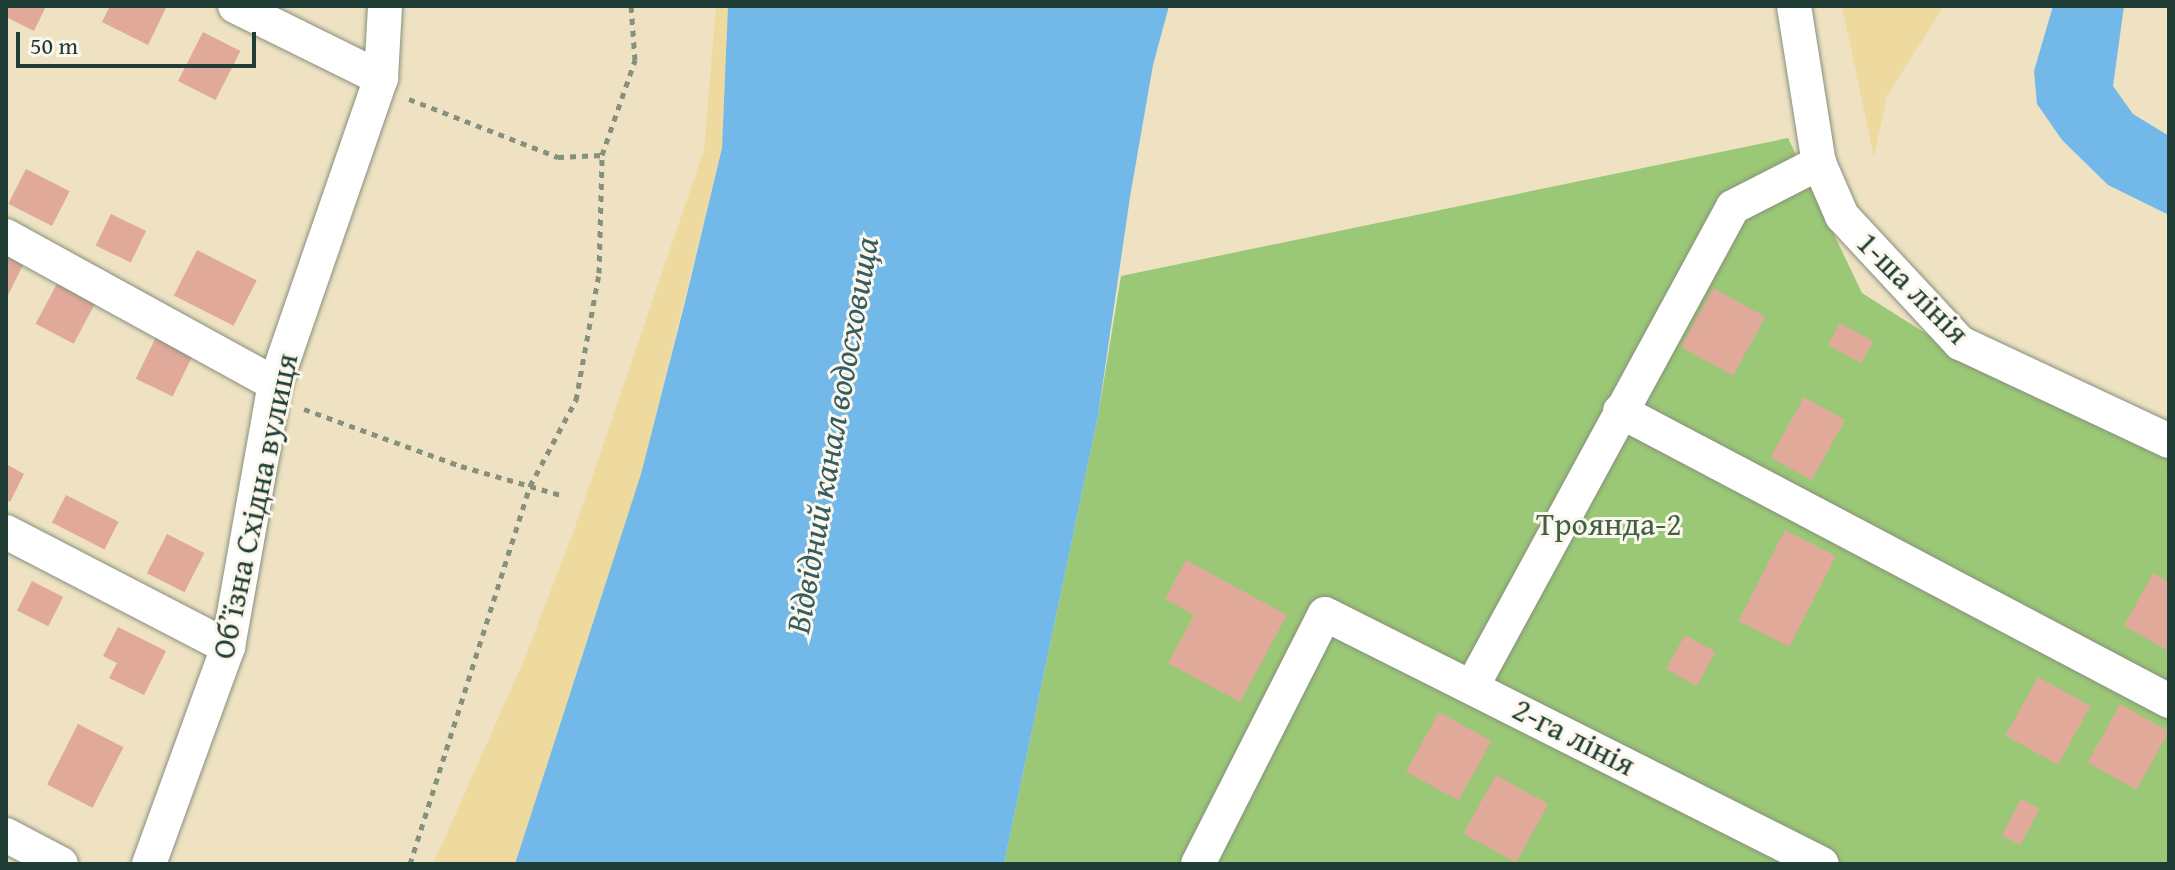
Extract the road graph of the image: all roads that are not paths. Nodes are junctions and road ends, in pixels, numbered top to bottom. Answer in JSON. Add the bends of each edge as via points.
{"nodes":[{"id":1,"x":235,"y":6,"type":"edge"},
{"id":2,"x":385,"y":6,"type":"edge"},
{"id":3,"x":1794,"y":6,"type":"edge"},
{"id":4,"x":379,"y":82,"type":"junction"},
{"id":5,"x":1819,"y":163,"type":"junction"},
{"id":6,"x":6,"y":236,"type":"edge"},
{"id":7,"x":274,"y":391,"type":"junction"},
{"id":8,"x":1620,"y":411,"type":"junction"},
{"id":9,"x":2169,"y":441,"type":"edge"},
{"id":10,"x":6,"y":532,"type":"edge"},
{"id":11,"x":228,"y":647,"type":"junction"},
{"id":12,"x":1473,"y":685,"type":"junction"},
{"id":13,"x":2169,"y":701,"type":"edge"},
{"id":14,"x":6,"y":835,"type":"edge"},
{"id":15,"x":61,"y":864,"type":"edge"},
{"id":16,"x":149,"y":864,"type":"edge"},
{"id":17,"x":1198,"y":864,"type":"edge"},
{"id":18,"x":1822,"y":864,"type":"edge"}],
"edges":[{"from":1,"to":4,"type":"street"},
{"from":2,"to":4,"type":"street","name":"Обʼїзна Східна вулиця"},
{"from":3,"to":5,"type":"street","name":"1-ша лінія"},
{"from":4,"to":7,"type":"street","name":"Обʼїзна Східна вулиця"},
{"from":5,"to":8,"type":"street","via":[[1733,207]]},
{"from":5,"to":9,"type":"street","name":"1-ша лінія","via":[[1842,216],[1960,343]]},
{"from":6,"to":7,"type":"street"},
{"from":7,"to":11,"type":"street","name":"Обʼїзна Східна вулиця"},
{"from":8,"to":12,"type":"street"},
{"from":8,"to":13,"type":"street"},
{"from":10,"to":11,"type":"street"},
{"from":11,"to":16,"type":"street","name":"Обʼїзна Східна вулиця"},
{"from":12,"to":17,"type":"street","name":"2-га лінія","via":[[1325,614]]},
{"from":12,"to":18,"type":"street","name":"2-га лінія"},
{"from":14,"to":15,"type":"street"}]}
